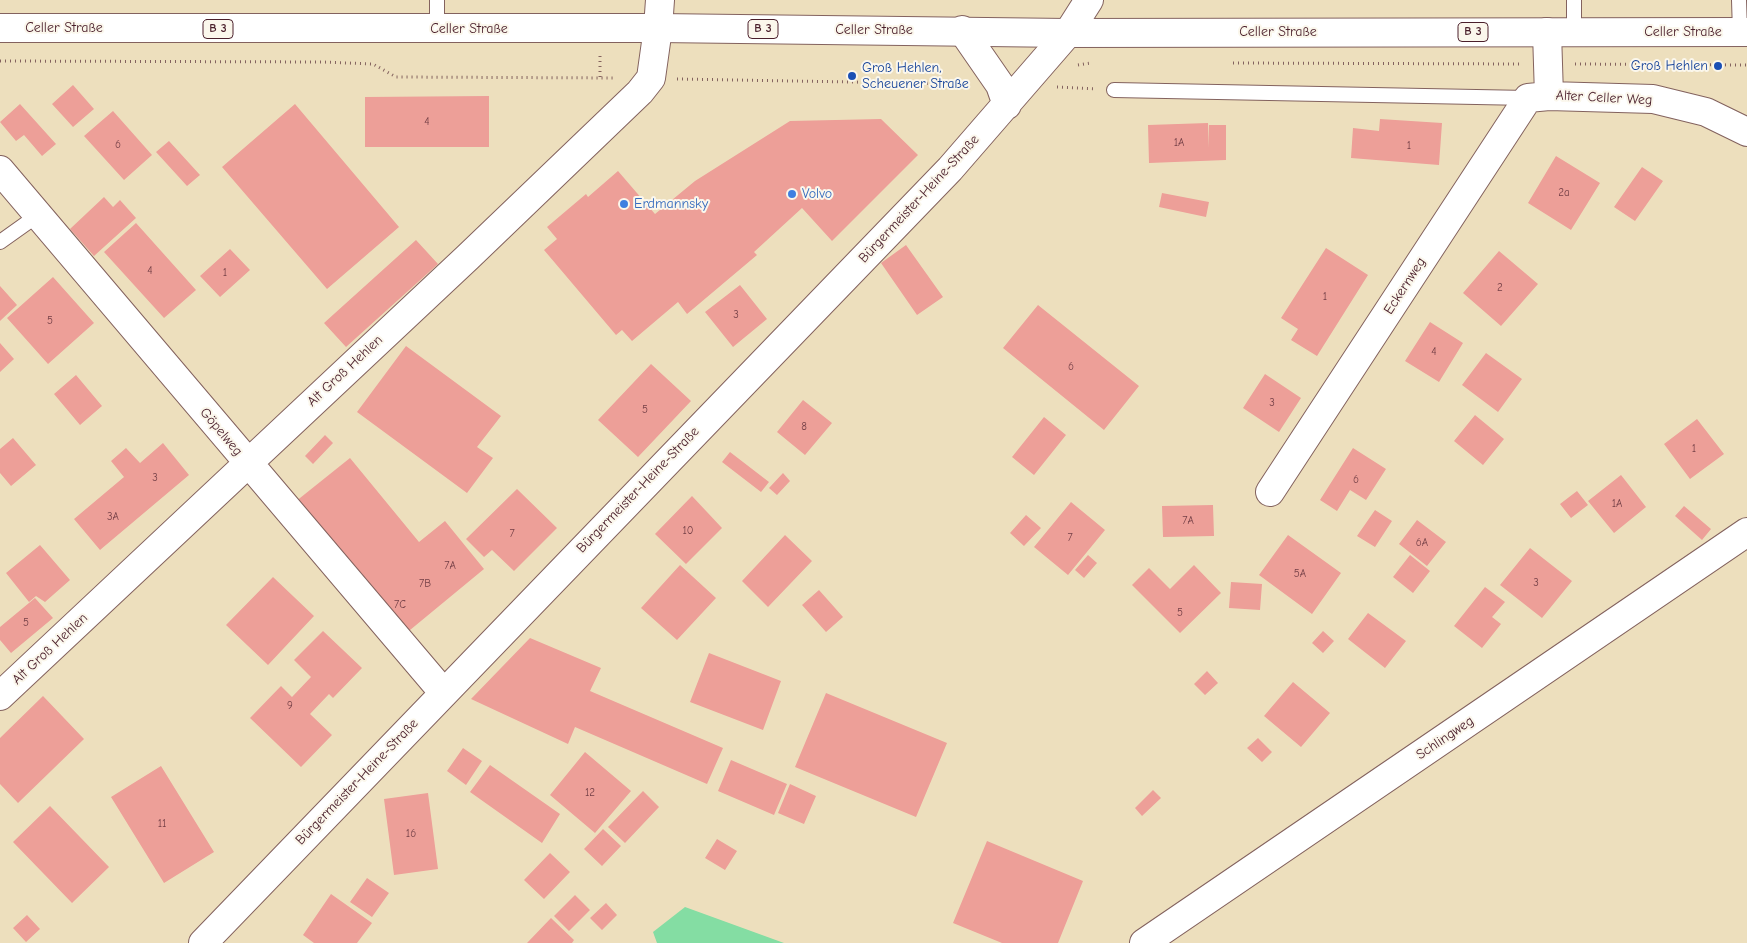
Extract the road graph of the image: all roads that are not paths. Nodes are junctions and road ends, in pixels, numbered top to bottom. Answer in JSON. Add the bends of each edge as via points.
{"nodes":[{"id":1,"x":437,"y":0,"type":"edge"},
{"id":2,"x":660,"y":0,"type":"edge"},
{"id":3,"x":1089,"y":0,"type":"edge"},
{"id":4,"x":1574,"y":0,"type":"edge"},
{"id":5,"x":1739,"y":0,"type":"edge"},
{"id":6,"x":0,"y":28,"type":"edge"},
{"id":7,"x":658,"y":28,"type":"junction"},
{"id":8,"x":436,"y":29,"type":"junction"},
{"id":9,"x":962,"y":30,"type":"junction"},
{"id":10,"x":1547,"y":32,"type":"junction"},
{"id":11,"x":1574,"y":32,"type":"junction"},
{"id":12,"x":1743,"y":32,"type":"edge"},
{"id":13,"x":1068,"y":33,"type":"junction"},
{"id":14,"x":1114,"y":90,"type":"road end"},
{"id":15,"x":1010,"y":92,"type":"junction"},
{"id":16,"x":1539,"y":97,"type":"junction"},
{"id":17,"x":1747,"y":132,"type":"edge"},
{"id":18,"x":0,"y":170,"type":"edge"},
{"id":19,"x":38,"y":215,"type":"junction"},
{"id":20,"x":0,"y":242,"type":"edge"},
{"id":21,"x":247,"y":463,"type":"junction"},
{"id":22,"x":1270,"y":492,"type":"dead end"},
{"id":23,"x":1747,"y":532,"type":"edge"},
{"id":24,"x":2,"y":689,"type":"edge"},
{"id":25,"x":443,"y":692,"type":"junction"},
{"id":26,"x":203,"y":943,"type":"edge"},
{"id":27,"x":1144,"y":943,"type":"edge"}],
"edges":[{"from":1,"to":8,"type":"lane"},
{"from":2,"to":7,"type":"street"},
{"from":3,"to":13,"type":"street","name":"Bürgermeister-Heine-Straße"},
{"from":4,"to":11,"type":"lane"},
{"from":5,"to":12,"type":"lane"},
{"from":6,"to":8,"type":"street","name":"Celler Straße","number":"B 3"},
{"from":7,"to":8,"type":"street","name":"Celler Straße","number":"B 3"},
{"from":7,"to":9,"type":"street","name":"Celler Straße","number":"B 3"},
{"from":7,"to":21,"type":"street","name":"Alt Groß Hehlen","via":[[651,78],[640,92]]},
{"from":9,"to":13,"type":"street","name":"Celler Straße","number":"B 3"},
{"from":9,"to":15,"type":"street"},
{"from":10,"to":11,"type":"street","name":"Celler Straße","number":"B 3"},
{"from":10,"to":13,"type":"street","name":"Celler Straße","number":"B 3"},
{"from":10,"to":16,"type":"street","name":"Alter Celler Weg","via":[[1549,64]]},
{"from":11,"to":12,"type":"street","name":"Celler Straße","number":"B 3"},
{"from":13,"to":15,"type":"street","name":"Bürgermeister-Heine-Straße"},
{"from":14,"to":16,"type":"lane"},
{"from":15,"to":25,"type":"street","name":"Bürgermeister-Heine-Straße","via":[[950,169]]},
{"from":16,"to":17,"type":"street","name":"Alter Celler Weg","via":[[1654,99],[1706,112]]},
{"from":16,"to":22,"type":"street","name":"Eckernweg"},
{"from":18,"to":19,"type":"street","name":"Göpelweg"},
{"from":19,"to":20,"type":"lane"},
{"from":19,"to":21,"type":"street","name":"Göpelweg"},
{"from":21,"to":24,"type":"street","name":"Alt Groß Hehlen"},
{"from":21,"to":25,"type":"street","name":"Göpelweg"},
{"from":23,"to":27,"type":"street","name":"Schlingweg"},
{"from":25,"to":26,"type":"street","name":"Bürgermeister-Heine-Straße"}]}
